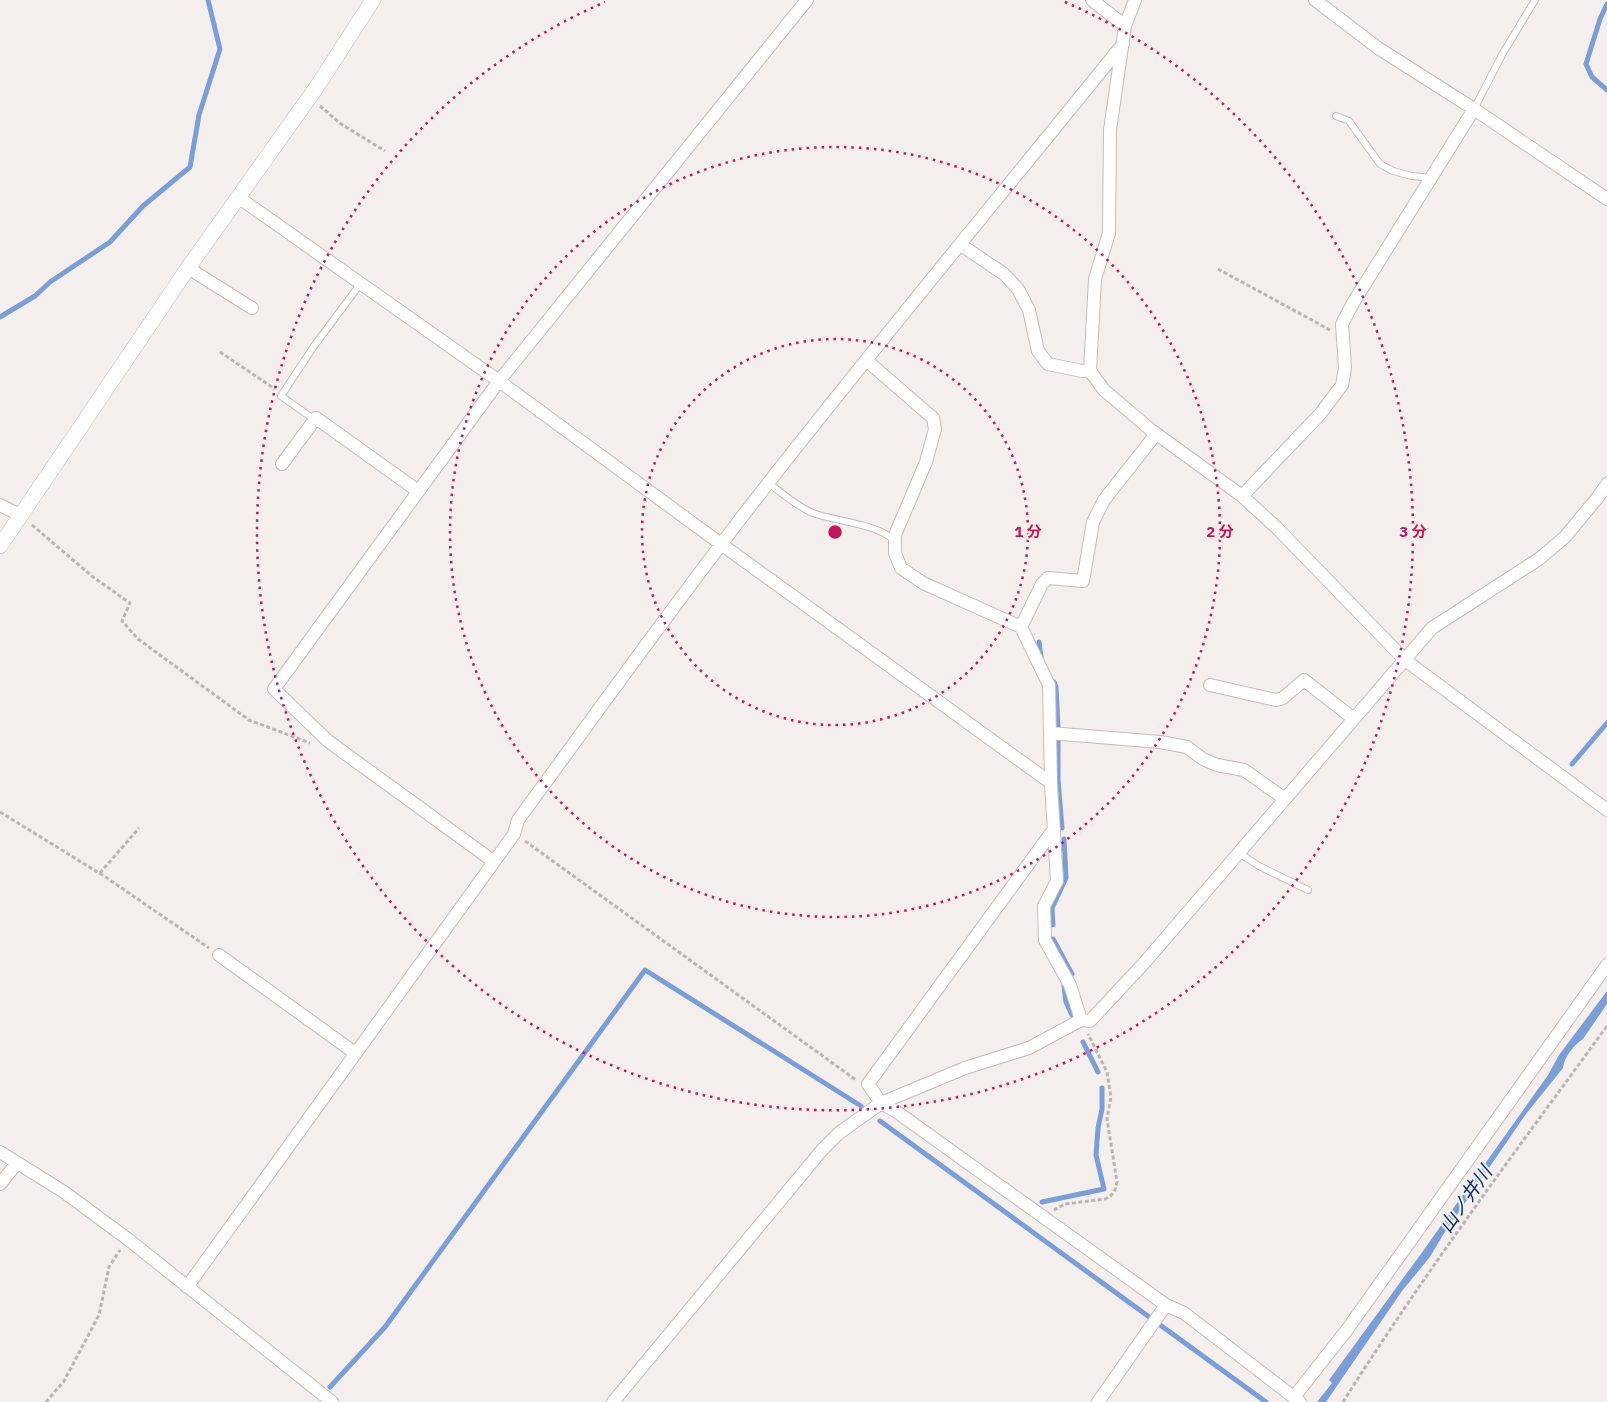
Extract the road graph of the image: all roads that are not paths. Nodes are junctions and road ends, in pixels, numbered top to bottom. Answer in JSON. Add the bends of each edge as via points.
{"nodes":[{"id":1,"x":373,"y":0,"type":"edge"},
{"id":2,"x":807,"y":0,"type":"edge"},
{"id":3,"x":1092,"y":0,"type":"edge"},
{"id":4,"x":1135,"y":0,"type":"edge"},
{"id":5,"x":1315,"y":0,"type":"edge"},
{"id":6,"x":1535,"y":0,"type":"edge"},
{"id":7,"x":1125,"y":26,"type":"junction"},
{"id":8,"x":1123,"y":44,"type":"junction"},
{"id":9,"x":1474,"y":109,"type":"junction"},
{"id":10,"x":1336,"y":116,"type":"dead end"},
{"id":11,"x":1431,"y":178,"type":"junction"},
{"id":12,"x":238,"y":198,"type":"junction"},
{"id":13,"x":1607,"y":199,"type":"edge"},
{"id":14,"x":961,"y":245,"type":"junction"},
{"id":15,"x":188,"y":268,"type":"junction"},
{"id":16,"x":361,"y":283,"type":"junction"},
{"id":17,"x":252,"y":308,"type":"dead end"},
{"id":18,"x":866,"y":360,"type":"junction"},
{"id":19,"x":1090,"y":371,"type":"junction"},
{"id":20,"x":499,"y":381,"type":"junction"},
{"id":21,"x":315,"y":420,"type":"junction"},
{"id":22,"x":1156,"y":434,"type":"junction"},
{"id":23,"x":282,"y":464,"type":"dead end"},
{"id":24,"x":768,"y":483,"type":"junction"},
{"id":25,"x":1607,"y":484,"type":"edge"},
{"id":26,"x":418,"y":491,"type":"junction"},
{"id":27,"x":1242,"y":496,"type":"junction"},
{"id":28,"x":0,"y":505,"type":"edge"},
{"id":29,"x":20,"y":515,"type":"junction"},
{"id":30,"x":895,"y":540,"type":"junction"},
{"id":31,"x":721,"y":544,"type":"junction"},
{"id":32,"x":0,"y":546,"type":"edge"},
{"id":33,"x":1021,"y":627,"type":"junction"},
{"id":34,"x":1405,"y":660,"type":"junction"},
{"id":35,"x":1210,"y":685,"type":"dead end"},
{"id":36,"x":1354,"y":719,"type":"junction"},
{"id":37,"x":1050,"y":733,"type":"junction"},
{"id":38,"x":1051,"y":783,"type":"junction"},
{"id":39,"x":1285,"y":800,"type":"junction"},
{"id":40,"x":1607,"y":810,"type":"edge"},
{"id":41,"x":1054,"y":829,"type":"junction"},
{"id":42,"x":1239,"y":853,"type":"junction"},
{"id":43,"x":493,"y":862,"type":"junction"},
{"id":44,"x":1308,"y":890,"type":"dead end"},
{"id":45,"x":219,"y":955,"type":"road end"},
{"id":46,"x":1607,"y":965,"type":"edge"},
{"id":47,"x":1081,"y":1020,"type":"junction"},
{"id":48,"x":355,"y":1053,"type":"junction"},
{"id":49,"x":881,"y":1103,"type":"junction"},
{"id":50,"x":0,"y":1152,"type":"edge"},
{"id":51,"x":17,"y":1162,"type":"junction"},
{"id":52,"x":0,"y":1184,"type":"edge"},
{"id":53,"x":187,"y":1287,"type":"junction"},
{"id":54,"x":1166,"y":1305,"type":"junction"},
{"id":55,"x":1297,"y":1400,"type":"edge"},
{"id":56,"x":332,"y":1402,"type":"edge"},
{"id":57,"x":613,"y":1402,"type":"edge"},
{"id":58,"x":1098,"y":1402,"type":"edge"}],
"edges":[{"from":1,"to":12,"type":"street"},
{"from":2,"to":20,"type":"street"},
{"from":3,"to":7,"type":"street"},
{"from":4,"to":7,"type":"street"},
{"from":5,"to":9,"type":"street","via":[[1378,48]]},
{"from":6,"to":9,"type":"lane"},
{"from":7,"to":8,"type":"street"},
{"from":8,"to":14,"type":"street"},
{"from":8,"to":19,"type":"street","via":[[1110,130],[1109,232],[1095,279]]},
{"from":9,"to":11,"type":"street"},
{"from":9,"to":13,"type":"street"},
{"from":10,"to":11,"type":"lane","via":[[1349,121],[1380,164],[1393,171]]},
{"from":11,"to":27,"type":"street","via":[[1342,324],[1345,368],[1342,385],[1321,413]]},
{"from":12,"to":15,"type":"street"},
{"from":12,"to":16,"type":"street"},
{"from":14,"to":18,"type":"street"},
{"from":14,"to":19,"type":"street","via":[[1004,274],[1018,290],[1029,310],[1038,351],[1048,364]]},
{"from":15,"to":17,"type":"street"},
{"from":15,"to":29,"type":"street"},
{"from":16,"to":20,"type":"street"},
{"from":16,"to":21,"type":"lane","via":[[281,396]]},
{"from":18,"to":24,"type":"street"},
{"from":18,"to":30,"type":"street","via":[[933,418],[936,429]]},
{"from":19,"to":22,"type":"street","via":[[1104,390]]},
{"from":20,"to":26,"type":"street"},
{"from":20,"to":31,"type":"street"},
{"from":21,"to":23,"type":"street"},
{"from":21,"to":26,"type":"street"},
{"from":22,"to":27,"type":"street"},
{"from":22,"to":33,"type":"street","via":[[1104,500],[1093,522],[1083,581],[1048,578]]},
{"from":24,"to":30,"type":"lane","via":[[811,512],[888,534]]},
{"from":24,"to":31,"type":"street"},
{"from":25,"to":34,"type":"street","via":[[1565,538],[1539,559],[1432,628]]},
{"from":26,"to":43,"type":"street","via":[[274,689],[328,741]]},
{"from":27,"to":34,"type":"street","via":[[1278,528]]},
{"from":28,"to":29,"type":"street"},
{"from":29,"to":32,"type":"street"},
{"from":30,"to":33,"type":"street","via":[[895,553],[901,568],[923,583]]},
{"from":31,"to":38,"type":"street"},
{"from":31,"to":43,"type":"street","via":[[518,820],[514,834]]},
{"from":33,"to":37,"type":"street","via":[[1049,685]]},
{"from":34,"to":36,"type":"street"},
{"from":34,"to":40,"type":"street"},
{"from":35,"to":36,"type":"street","via":[[1276,700],[1304,680]]},
{"from":36,"to":39,"type":"street"},
{"from":37,"to":38,"type":"street"},
{"from":37,"to":39,"type":"street","via":[[1187,747],[1217,765],[1244,770]]},
{"from":38,"to":41,"type":"street"},
{"from":39,"to":42,"type":"street"},
{"from":41,"to":47,"type":"street","via":[[1057,881],[1044,906],[1045,940],[1070,985]]},
{"from":41,"to":49,"type":"street","via":[[868,1084]]},
{"from":42,"to":44,"type":"lane"},
{"from":42,"to":47,"type":"street","via":[[1090,1021]]},
{"from":43,"to":48,"type":"street"},
{"from":45,"to":48,"type":"street"},
{"from":46,"to":55,"type":"street"},
{"from":47,"to":49,"type":"street","via":[[1030,1048],[965,1068]]},
{"from":48,"to":53,"type":"street"},
{"from":49,"to":54,"type":"street"},
{"from":49,"to":57,"type":"street","via":[[839,1133],[822,1150]]},
{"from":50,"to":51,"type":"street"},
{"from":51,"to":52,"type":"street"},
{"from":51,"to":53,"type":"street","via":[[64,1192]]},
{"from":53,"to":56,"type":"street"},
{"from":54,"to":55,"type":"street","via":[[1184,1313]]},
{"from":54,"to":58,"type":"street"}]}
